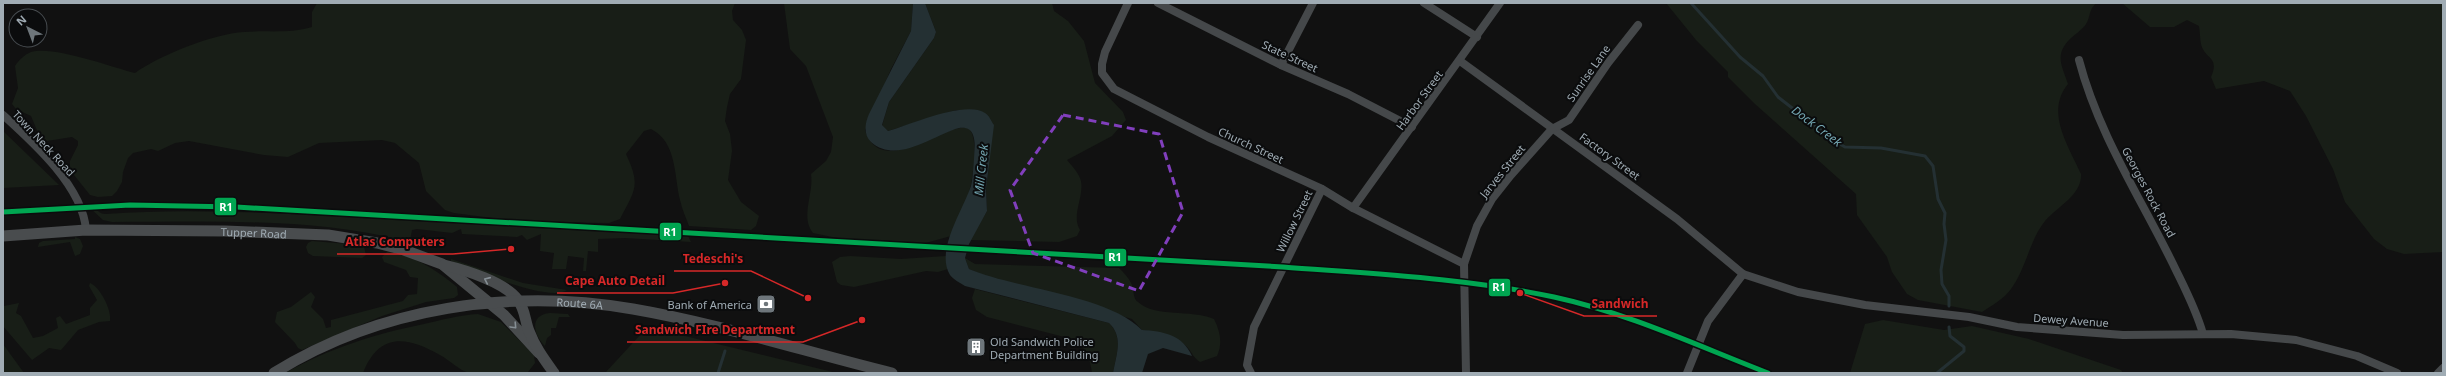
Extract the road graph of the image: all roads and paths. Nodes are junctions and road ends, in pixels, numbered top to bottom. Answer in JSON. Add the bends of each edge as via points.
{"nodes":[{"id":1,"x":1128,"y":3,"type":"edge"},
{"id":2,"x":1158,"y":3,"type":"edge"},
{"id":3,"x":1313,"y":3,"type":"edge"},
{"id":4,"x":1424,"y":3,"type":"edge"},
{"id":5,"x":1500,"y":3,"type":"edge"},
{"id":6,"x":1638,"y":25,"type":"dead end"},
{"id":7,"x":1477,"y":37,"type":"junction"},
{"id":8,"x":1460,"y":60,"type":"junction"},
{"id":9,"x":2079,"y":60,"type":"dead end"},
{"id":10,"x":1281,"y":65,"type":"junction"},
{"id":11,"x":3,"y":115,"type":"edge"},
{"id":12,"x":1412,"y":127,"type":"junction"},
{"id":13,"x":1552,"y":129,"type":"junction"},
{"id":14,"x":1322,"y":189,"type":"junction"},
{"id":15,"x":1353,"y":208,"type":"junction"},
{"id":16,"x":86,"y":230,"type":"junction"},
{"id":17,"x":3,"y":236,"type":"edge"},
{"id":18,"x":442,"y":264,"type":"junction"},
{"id":19,"x":1464,"y":264,"type":"junction"},
{"id":20,"x":1743,"y":274,"type":"junction"},
{"id":21,"x":519,"y":301,"type":"junction"},
{"id":22,"x":486,"y":302,"type":"junction"},
{"id":23,"x":2203,"y":334,"type":"junction"},
{"id":24,"x":539,"y":353,"type":"junction"},
{"id":25,"x":2443,"y":368,"type":"edge"},
{"id":26,"x":274,"y":373,"type":"edge"},
{"id":27,"x":554,"y":373,"type":"edge"},
{"id":28,"x":892,"y":373,"type":"edge"},
{"id":29,"x":1251,"y":373,"type":"edge"},
{"id":30,"x":1466,"y":373,"type":"edge"},
{"id":31,"x":1687,"y":373,"type":"edge"},
{"id":32,"x":2396,"y":373,"type":"edge"},
{"id":33,"x":2438,"y":373,"type":"edge"}],
"edges":[{"from":1,"to":14,"type":"street","name":"Church Street","via":[[1102,64],[1102,73],[1114,88],[1208,137]]},
{"from":2,"to":10,"type":"street","name":"State Street"},
{"from":3,"to":10,"type":"street"},
{"from":4,"to":7,"type":"street"},
{"from":5,"to":7,"type":"street","name":"Harbor Street"},
{"from":6,"to":13,"type":"street","name":"Sunrise Lane","via":[[1608,62],[1570,120]]},
{"from":7,"to":8,"type":"street","name":"Harbor Street"},
{"from":8,"to":12,"type":"street","name":"Harbor Street"},
{"from":8,"to":13,"type":"street","name":"Factory Street"},
{"from":9,"to":23,"type":"street","name":"Georges Rock Road","via":[[2097,117],[2162,242],[2198,316]]},
{"from":10,"to":12,"type":"street","name":"State Street","via":[[1348,94]]},
{"from":11,"to":16,"type":"street","name":"Town Neck Road","via":[[67,184],[83,212]]},
{"from":12,"to":15,"type":"street","name":"Harbor Street"},
{"from":13,"to":19,"type":"street","name":"Jarves Street","via":[[1492,200],[1477,226]]},
{"from":13,"to":20,"type":"street","name":"Factory Street","via":[[1671,215]]},
{"from":14,"to":15,"type":"street","name":"Church Street"},
{"from":14,"to":29,"type":"street","name":"Willow Street","via":[[1254,327],[1247,365]]},
{"from":15,"to":19,"type":"street","name":"Church Street"},
{"from":16,"to":17,"type":"main road","name":"Tupper Road"},
{"from":16,"to":18,"type":"main road","name":"Tupper Road","via":[[328,235],[396,247]]},
{"from":21,"to":18,"type":"main road","one_way":true,"via":[[501,286]]},
{"from":18,"to":22,"type":"main road","name":"Tupper Road"},
{"from":19,"to":30,"type":"street","name":"Jarves Street"},
{"from":20,"to":23,"type":"street","name":"Dewey Avenue","via":[[1798,292],[1865,305],[1969,317],[2017,327],[2123,335]]},
{"from":20,"to":31,"type":"street","via":[[1708,321]]},
{"from":21,"to":22,"type":"main road","name":"Route 6A"},
{"from":21,"to":24,"type":"main road"},
{"from":21,"to":28,"type":"main road","name":"Route 6A","via":[[578,302],[646,311]]},
{"from":22,"to":24,"type":"main road","name":"Tupper Road","one_way":true,"via":[[504,315]]},
{"from":22,"to":26,"type":"main road","name":"Route 6A","via":[[432,311],[362,331]]},
{"from":23,"to":32,"type":"street","name":"Dewey Avenue","via":[[2296,340],[2357,356]]},
{"from":24,"to":27,"type":"main road"},
{"from":25,"to":33,"type":"street"}]}
